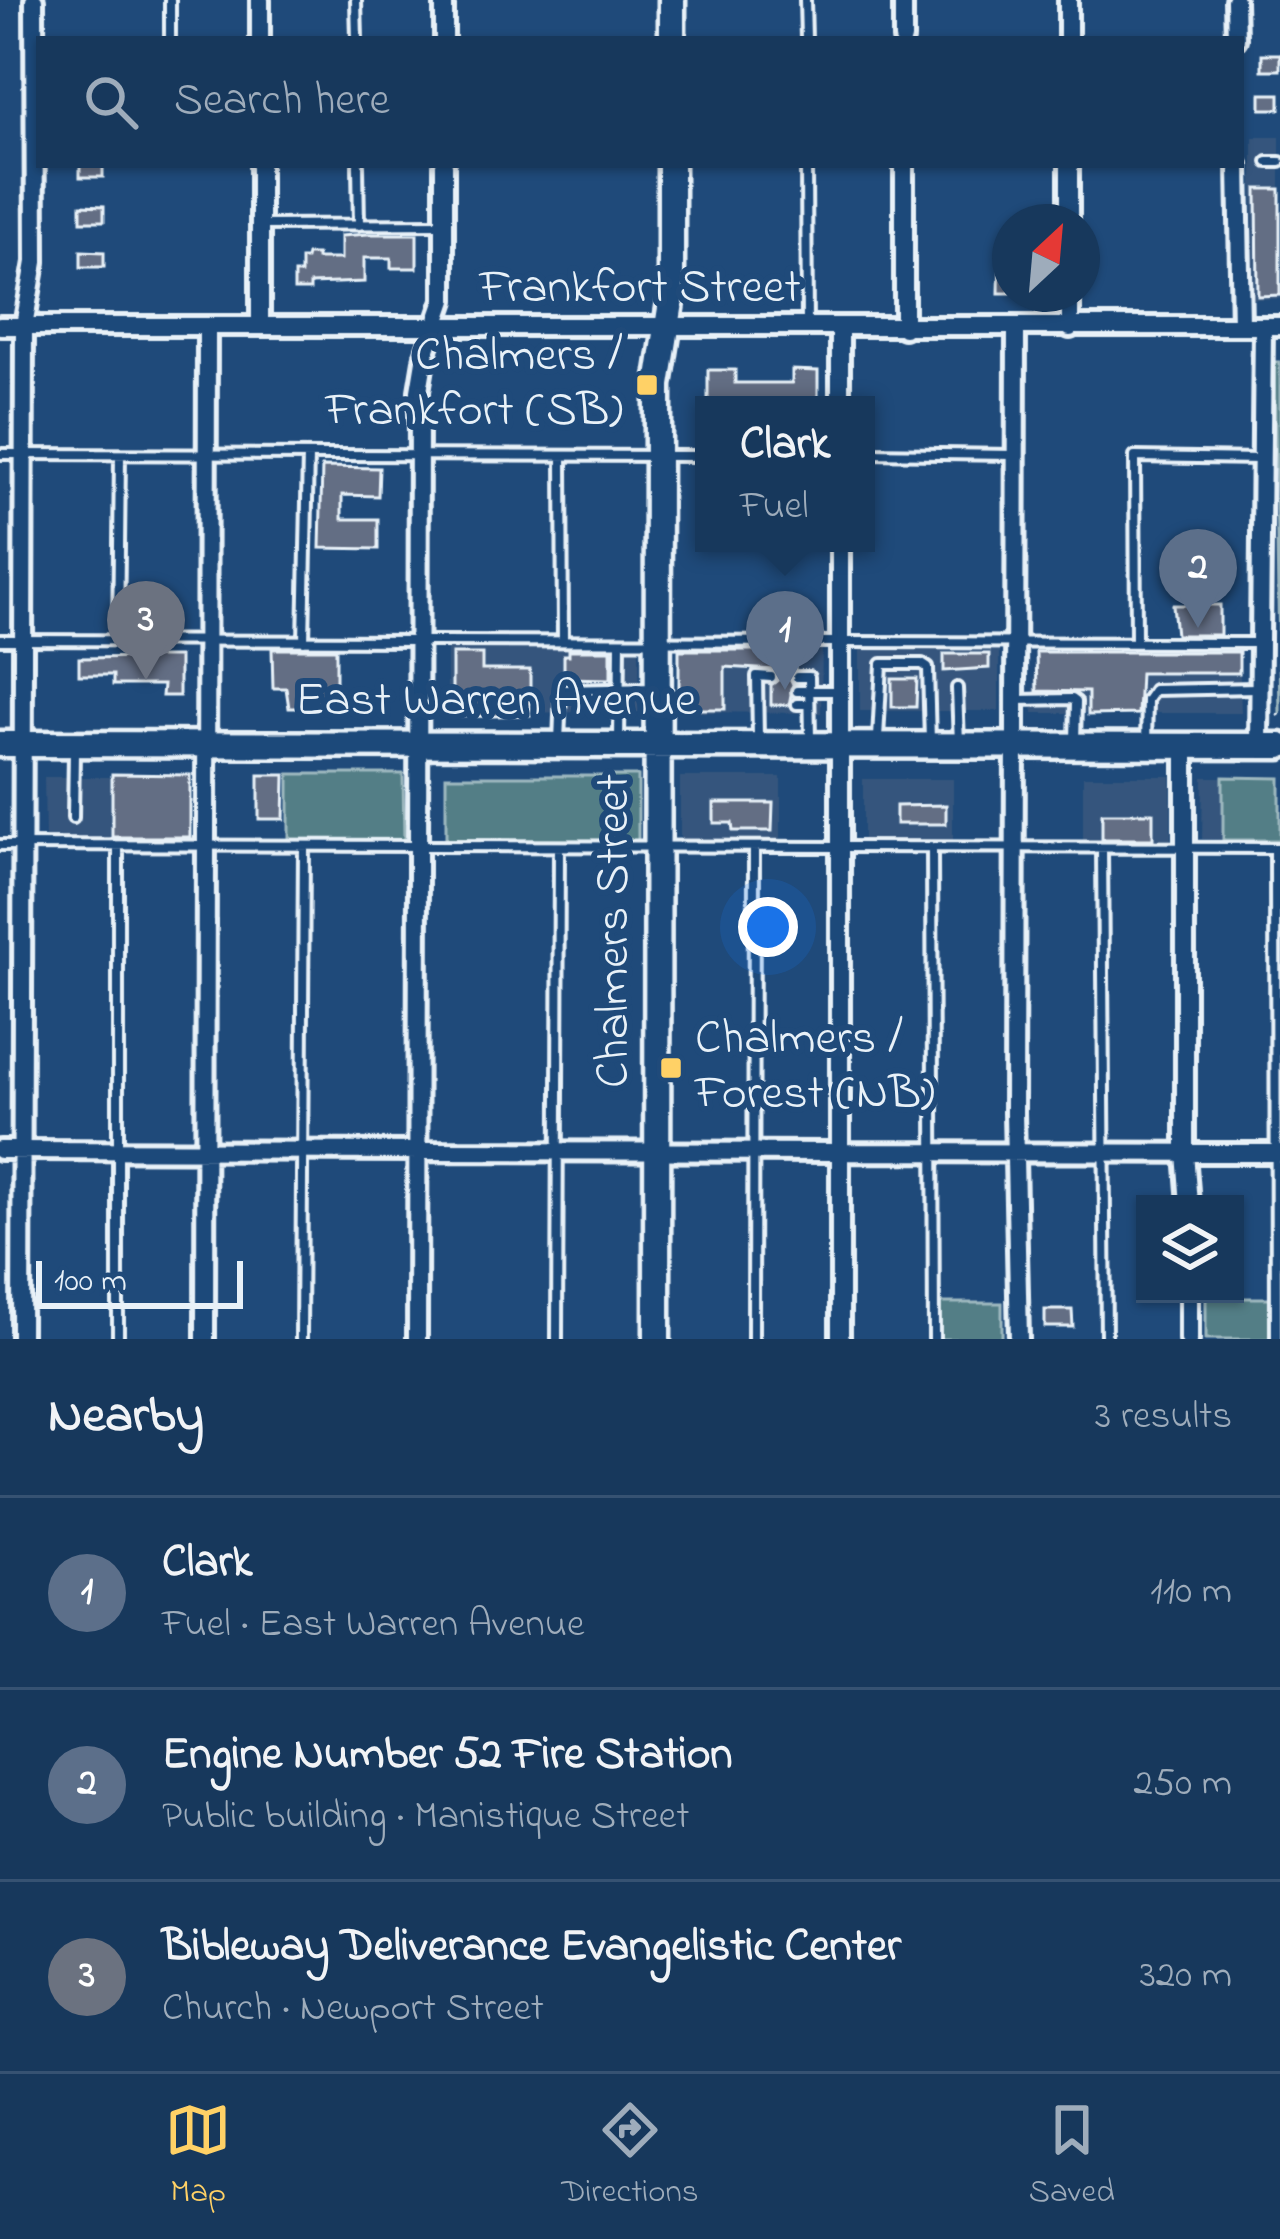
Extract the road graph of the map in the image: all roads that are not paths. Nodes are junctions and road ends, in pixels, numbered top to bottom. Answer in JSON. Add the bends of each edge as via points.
{"nodes":[{"id":1,"x":34,"y":0,"type":"edge"},
{"id":2,"x":170,"y":0,"type":"edge"},
{"id":3,"x":260,"y":0,"type":"edge"},
{"id":4,"x":356,"y":0,"type":"edge"},
{"id":5,"x":444,"y":0,"type":"edge"},
{"id":6,"x":672,"y":0,"type":"edge"},
{"id":7,"x":806,"y":0,"type":"edge"},
{"id":8,"x":903,"y":0,"type":"edge"},
{"id":9,"x":1068,"y":0,"type":"edge"},
{"id":10,"x":1235,"y":0,"type":"edge"},
{"id":11,"x":170,"y":36,"type":"edge"},
{"id":12,"x":260,"y":36,"type":"edge"},
{"id":13,"x":356,"y":36,"type":"edge"},
{"id":14,"x":444,"y":36,"type":"edge"},
{"id":15,"x":671,"y":36,"type":"edge"},
{"id":16,"x":806,"y":36,"type":"edge"},
{"id":17,"x":903,"y":36,"type":"edge"},
{"id":18,"x":1068,"y":36,"type":"edge"},
{"id":19,"x":1236,"y":36,"type":"edge"},
{"id":20,"x":1268,"y":162,"type":"dead end"},
{"id":21,"x":1280,"y":162,"type":"edge"},
{"id":22,"x":260,"y":168,"type":"edge"},
{"id":23,"x":358,"y":168,"type":"edge"},
{"id":24,"x":444,"y":168,"type":"edge"},
{"id":25,"x":671,"y":168,"type":"edge"},
{"id":26,"x":806,"y":168,"type":"edge"},
{"id":27,"x":904,"y":168,"type":"edge"},
{"id":28,"x":1069,"y":168,"type":"edge"},
{"id":29,"x":1238,"y":168,"type":"edge"},
{"id":30,"x":1069,"y":204,"type":"edge"},
{"id":31,"x":444,"y":224,"type":"junction"},
{"id":32,"x":260,"y":225,"type":"junction"},
{"id":33,"x":359,"y":225,"type":"junction"},
{"id":34,"x":1070,"y":312,"type":"edge"},
{"id":35,"x":0,"y":326,"type":"edge"},
{"id":36,"x":24,"y":326,"type":"junction"},
{"id":37,"x":207,"y":326,"type":"junction"},
{"id":38,"x":260,"y":326,"type":"junction"},
{"id":39,"x":1241,"y":326,"type":"junction"},
{"id":40,"x":1271,"y":326,"type":"edge"},
{"id":41,"x":664,"y":327,"type":"junction"},
{"id":42,"x":437,"y":328,"type":"junction"},
{"id":43,"x":807,"y":328,"type":"junction"},
{"id":44,"x":840,"y":328,"type":"junction"},
{"id":45,"x":904,"y":328,"type":"junction"},
{"id":46,"x":1016,"y":328,"type":"junction"},
{"id":47,"x":1070,"y":328,"type":"junction"},
{"id":48,"x":840,"y":396,"type":"edge"},
{"id":49,"x":875,"y":453,"type":"edge"},
{"id":50,"x":0,"y":454,"type":"edge"},
{"id":51,"x":24,"y":454,"type":"junction"},
{"id":52,"x":120,"y":455,"type":"junction"},
{"id":53,"x":308,"y":455,"type":"junction"},
{"id":54,"x":419,"y":455,"type":"junction"},
{"id":55,"x":1016,"y":455,"type":"junction"},
{"id":56,"x":207,"y":456,"type":"junction"},
{"id":57,"x":562,"y":456,"type":"junction"},
{"id":58,"x":657,"y":456,"type":"junction"},
{"id":59,"x":695,"y":456,"type":"edge"},
{"id":60,"x":1262,"y":459,"type":"junction"},
{"id":61,"x":840,"y":552,"type":"edge"},
{"id":62,"x":0,"y":640,"type":"edge"},
{"id":63,"x":23,"y":640,"type":"junction"},
{"id":64,"x":118,"y":640,"type":"junction"},
{"id":65,"x":206,"y":641,"type":"junction"},
{"id":66,"x":304,"y":641,"type":"junction"},
{"id":67,"x":418,"y":641,"type":"junction"},
{"id":68,"x":563,"y":641,"type":"junction"},
{"id":69,"x":840,"y":641,"type":"junction"},
{"id":70,"x":1015,"y":641,"type":"junction"},
{"id":71,"x":620,"y":642,"type":"junction"},
{"id":72,"x":1136,"y":642,"type":"junction"},
{"id":73,"x":657,"y":643,"type":"junction"},
{"id":74,"x":1260,"y":644,"type":"junction"},
{"id":75,"x":771,"y":676,"type":"dead end"},
{"id":76,"x":797,"y":677,"type":"dead end"},
{"id":77,"x":657,"y":688,"type":"junction"},
{"id":78,"x":957,"y":688,"type":"dead end"},
{"id":79,"x":1260,"y":688,"type":"junction"},
{"id":80,"x":620,"y":689,"type":"junction"},
{"id":81,"x":757,"y":691,"type":"junction"},
{"id":82,"x":771,"y":691,"type":"dead end"},
{"id":83,"x":797,"y":691,"type":"dead end"},
{"id":84,"x":809,"y":691,"type":"junction"},
{"id":85,"x":840,"y":691,"type":"junction"},
{"id":86,"x":1015,"y":700,"type":"junction"},
{"id":87,"x":757,"y":704,"type":"junction"},
{"id":88,"x":771,"y":704,"type":"dead end"},
{"id":89,"x":797,"y":704,"type":"dead end"},
{"id":90,"x":809,"y":704,"type":"junction"},
{"id":91,"x":12,"y":744,"type":"edge"},
{"id":92,"x":74,"y":744,"type":"junction"},
{"id":93,"x":206,"y":744,"type":"junction"},
{"id":94,"x":418,"y":744,"type":"junction"},
{"id":95,"x":559,"y":745,"type":"junction"},
{"id":96,"x":619,"y":745,"type":"junction"},
{"id":97,"x":657,"y":745,"type":"junction"},
{"id":98,"x":810,"y":745,"type":"junction"},
{"id":99,"x":840,"y":745,"type":"junction"},
{"id":100,"x":930,"y":745,"type":"junction"},
{"id":101,"x":758,"y":746,"type":"junction"},
{"id":102,"x":878,"y":746,"type":"junction"},
{"id":103,"x":959,"y":746,"type":"junction"},
{"id":104,"x":1015,"y":746,"type":"junction"},
{"id":105,"x":1075,"y":746,"type":"junction"},
{"id":106,"x":1145,"y":746,"type":"junction"},
{"id":107,"x":1185,"y":746,"type":"junction"},
{"id":108,"x":1270,"y":746,"type":"edge"},
{"id":109,"x":73,"y":818,"type":"dead end"},
{"id":110,"x":0,"y":845,"type":"edge"},
{"id":111,"x":23,"y":845,"type":"junction"},
{"id":112,"x":118,"y":846,"type":"junction"},
{"id":113,"x":304,"y":847,"type":"junction"},
{"id":114,"x":418,"y":847,"type":"junction"},
{"id":115,"x":559,"y":847,"type":"junction"},
{"id":116,"x":1185,"y":847,"type":"junction"},
{"id":117,"x":206,"y":848,"type":"junction"},
{"id":118,"x":657,"y":848,"type":"junction"},
{"id":119,"x":754,"y":848,"type":"junction"},
{"id":120,"x":932,"y":848,"type":"junction"},
{"id":121,"x":1015,"y":848,"type":"junction"},
{"id":122,"x":1102,"y":848,"type":"junction"},
{"id":123,"x":1278,"y":848,"type":"edge"},
{"id":124,"x":840,"y":849,"type":"junction"},
{"id":125,"x":0,"y":1150,"type":"edge"},
{"id":126,"x":22,"y":1150,"type":"junction"},
{"id":127,"x":119,"y":1150,"type":"junction"},
{"id":128,"x":205,"y":1150,"type":"junction"},
{"id":129,"x":302,"y":1150,"type":"junction"},
{"id":130,"x":417,"y":1152,"type":"junction"},
{"id":131,"x":558,"y":1152,"type":"junction"},
{"id":132,"x":656,"y":1152,"type":"junction"},
{"id":133,"x":752,"y":1153,"type":"junction"},
{"id":134,"x":839,"y":1153,"type":"junction"},
{"id":135,"x":933,"y":1153,"type":"junction"},
{"id":136,"x":1016,"y":1153,"type":"junction"},
{"id":137,"x":1105,"y":1153,"type":"junction"},
{"id":138,"x":1185,"y":1153,"type":"junction"},
{"id":139,"x":1278,"y":1153,"type":"edge"},
{"id":140,"x":1188,"y":1195,"type":"edge"},
{"id":141,"x":1189,"y":1303,"type":"edge"},
{"id":142,"x":22,"y":1339,"type":"edge"},
{"id":143,"x":118,"y":1339,"type":"edge"},
{"id":144,"x":205,"y":1339,"type":"edge"},
{"id":145,"x":301,"y":1339,"type":"edge"},
{"id":146,"x":417,"y":1339,"type":"edge"},
{"id":147,"x":557,"y":1339,"type":"edge"},
{"id":148,"x":657,"y":1339,"type":"edge"},
{"id":149,"x":753,"y":1339,"type":"edge"},
{"id":150,"x":840,"y":1339,"type":"edge"},
{"id":151,"x":934,"y":1339,"type":"edge"},
{"id":152,"x":1019,"y":1339,"type":"edge"},
{"id":153,"x":1106,"y":1339,"type":"edge"},
{"id":154,"x":1189,"y":1339,"type":"edge"},
{"id":155,"x":1276,"y":1339,"type":"edge"}],
"edges":[{"from":1,"to":36,"type":"street","via":[[35,262]]},
{"from":2,"to":11,"type":"lane"},
{"from":3,"to":12,"type":"street"},
{"from":4,"to":13,"type":"lane"},
{"from":5,"to":14,"type":"street"},
{"from":6,"to":15,"type":"main road"},
{"from":7,"to":16,"type":"lane"},
{"from":8,"to":17,"type":"street"},
{"from":9,"to":18,"type":"street"},
{"from":10,"to":19,"type":"street"},
{"from":20,"to":21,"type":"lane"},
{"from":22,"to":32,"type":"street"},
{"from":23,"to":33,"type":"lane"},
{"from":24,"to":31,"type":"street"},
{"from":25,"to":41,"type":"main road","name":"Chalmers Street"},
{"from":26,"to":43,"type":"lane"},
{"from":27,"to":45,"type":"street"},
{"from":28,"to":30,"type":"street"},
{"from":29,"to":39,"type":"street"},
{"from":31,"to":33,"type":"lane"},
{"from":31,"to":42,"type":"street"},
{"from":32,"to":33,"type":"lane"},
{"from":32,"to":38,"type":"street"},
{"from":34,"to":47,"type":"street"},
{"from":35,"to":36,"type":"street","name":"Frankfort Street"},
{"from":36,"to":37,"type":"street","name":"Frankfort Street"},
{"from":36,"to":51,"type":"street"},
{"from":37,"to":38,"type":"street","name":"Frankfort Street"},
{"from":37,"to":56,"type":"street"},
{"from":38,"to":42,"type":"street","name":"Frankfort Street"},
{"from":39,"to":40,"type":"street","name":"Frankfort Street"},
{"from":39,"to":47,"type":"street","name":"Frankfort Street"},
{"from":40,"to":60,"type":"street"},
{"from":41,"to":42,"type":"street","name":"Frankfort Street"},
{"from":41,"to":43,"type":"street","name":"Frankfort Street"},
{"from":41,"to":58,"type":"main road","name":"Chalmers Street"},
{"from":42,"to":54,"type":"street","via":[[424,355]]},
{"from":43,"to":44,"type":"street","name":"Frankfort Street"},
{"from":44,"to":45,"type":"street","name":"Frankfort Street"},
{"from":44,"to":48,"type":"street"},
{"from":45,"to":46,"type":"street","name":"Frankfort Street"},
{"from":46,"to":47,"type":"street","name":"Frankfort Street"},
{"from":46,"to":55,"type":"street"},
{"from":49,"to":55,"type":"lane"},
{"from":50,"to":51,"type":"lane"},
{"from":51,"to":52,"type":"lane"},
{"from":51,"to":63,"type":"street"},
{"from":52,"to":56,"type":"lane"},
{"from":52,"to":64,"type":"lane"},
{"from":53,"to":54,"type":"lane"},
{"from":53,"to":56,"type":"lane"},
{"from":53,"to":66,"type":"lane"},
{"from":54,"to":57,"type":"lane"},
{"from":54,"to":67,"type":"street"},
{"from":55,"to":70,"type":"street"},
{"from":56,"to":65,"type":"street"},
{"from":57,"to":58,"type":"lane"},
{"from":57,"to":68,"type":"lane"},
{"from":58,"to":59,"type":"lane"},
{"from":58,"to":73,"type":"main road","name":"Chalmers Street"},
{"from":60,"to":72,"type":"lane","via":[[1135,458]]},
{"from":60,"to":74,"type":"street"},
{"from":61,"to":69,"type":"street"},
{"from":62,"to":63,"type":"lane"},
{"from":63,"to":64,"type":"lane"},
{"from":63,"to":91,"type":"street"},
{"from":64,"to":65,"type":"lane"},
{"from":65,"to":66,"type":"lane"},
{"from":65,"to":93,"type":"street"},
{"from":66,"to":67,"type":"lane"},
{"from":67,"to":68,"type":"lane"},
{"from":67,"to":94,"type":"street"},
{"from":68,"to":71,"type":"lane"},
{"from":69,"to":70,"type":"lane"},
{"from":69,"to":73,"type":"lane"},
{"from":69,"to":85,"type":"street"},
{"from":70,"to":72,"type":"lane"},
{"from":70,"to":86,"type":"street"},
{"from":71,"to":73,"type":"lane"},
{"from":71,"to":80,"type":"lane"},
{"from":72,"to":74,"type":"lane"},
{"from":73,"to":77,"type":"main road","name":"Chalmers Street"},
{"from":74,"to":79,"type":"street"},
{"from":75,"to":81,"type":"lane","via":[[757,676]]},
{"from":76,"to":84,"type":"lane","via":[[809,677]]},
{"from":77,"to":80,"type":"lane"},
{"from":77,"to":97,"type":"main road","name":"Chalmers Street"},
{"from":78,"to":103,"type":"lane"},
{"from":79,"to":106,"type":"lane","via":[[1154,691]]},
{"from":79,"to":108,"type":"street"},
{"from":80,"to":95,"type":"lane","via":[[561,690]]},
{"from":80,"to":96,"type":"lane"},
{"from":81,"to":82,"type":"lane"},
{"from":81,"to":87,"type":"lane"},
{"from":83,"to":84,"type":"lane"},
{"from":84,"to":85,"type":"lane"},
{"from":84,"to":90,"type":"lane"},
{"from":85,"to":99,"type":"street"},
{"from":86,"to":104,"type":"street"},
{"from":86,"to":105,"type":"lane","via":[[1076,702]]},
{"from":87,"to":88,"type":"lane"},
{"from":87,"to":101,"type":"lane"},
{"from":89,"to":90,"type":"lane"},
{"from":90,"to":98,"type":"lane"},
{"from":91,"to":92,"type":"main road","name":"East Warren Avenue"},
{"from":91,"to":111,"type":"street"},
{"from":92,"to":93,"type":"main road","name":"East Warren Avenue"},
{"from":92,"to":109,"type":"lane"},
{"from":93,"to":94,"type":"main road","name":"East Warren Avenue"},
{"from":93,"to":117,"type":"street"},
{"from":94,"to":95,"type":"main road","name":"East Warren Avenue"},
{"from":94,"to":114,"type":"street"},
{"from":95,"to":96,"type":"main road","name":"East Warren Avenue"},
{"from":96,"to":97,"type":"main road","name":"East Warren Avenue"},
{"from":97,"to":101,"type":"main road","name":"East Warren Avenue"},
{"from":97,"to":118,"type":"main road","name":"Chalmers Street"},
{"from":98,"to":99,"type":"main road","name":"East Warren Avenue"},
{"from":98,"to":101,"type":"main road","name":"East Warren Avenue"},
{"from":99,"to":102,"type":"main road","name":"East Warren Avenue"},
{"from":99,"to":124,"type":"street"},
{"from":100,"to":102,"type":"main road","name":"East Warren Avenue"},
{"from":100,"to":102,"type":"lane","via":[[928,668],[882,664]]},
{"from":100,"to":103,"type":"main road","name":"East Warren Avenue"},
{"from":103,"to":104,"type":"main road","name":"East Warren Avenue"},
{"from":104,"to":105,"type":"main road","name":"East Warren Avenue"},
{"from":104,"to":121,"type":"street"},
{"from":105,"to":106,"type":"main road","name":"East Warren Avenue"},
{"from":106,"to":107,"type":"main road","name":"East Warren Avenue"},
{"from":107,"to":108,"type":"main road","name":"East Warren Avenue"},
{"from":107,"to":116,"type":"street"},
{"from":110,"to":111,"type":"lane"},
{"from":111,"to":112,"type":"lane"},
{"from":111,"to":126,"type":"street"},
{"from":112,"to":117,"type":"lane"},
{"from":112,"to":127,"type":"lane"},
{"from":113,"to":114,"type":"lane"},
{"from":113,"to":117,"type":"lane"},
{"from":113,"to":129,"type":"lane"},
{"from":114,"to":115,"type":"lane"},
{"from":114,"to":130,"type":"street"},
{"from":115,"to":118,"type":"lane"},
{"from":115,"to":131,"type":"lane"},
{"from":116,"to":122,"type":"lane"},
{"from":116,"to":123,"type":"lane"},
{"from":116,"to":138,"type":"street"},
{"from":117,"to":128,"type":"street"},
{"from":118,"to":119,"type":"lane"},
{"from":118,"to":132,"type":"main road","name":"Chalmers Street"},
{"from":119,"to":124,"type":"lane"},
{"from":119,"to":133,"type":"lane"},
{"from":120,"to":121,"type":"lane"},
{"from":120,"to":124,"type":"lane"},
{"from":120,"to":135,"type":"lane"},
{"from":121,"to":122,"type":"lane"},
{"from":121,"to":136,"type":"street"},
{"from":122,"to":137,"type":"lane"},
{"from":123,"to":139,"type":"lane"},
{"from":124,"to":134,"type":"street"},
{"from":125,"to":126,"type":"street"},
{"from":126,"to":127,"type":"street"},
{"from":126,"to":142,"type":"street"},
{"from":127,"to":128,"type":"street"},
{"from":127,"to":143,"type":"lane"},
{"from":128,"to":129,"type":"street"},
{"from":128,"to":144,"type":"street"},
{"from":129,"to":130,"type":"street"},
{"from":129,"to":145,"type":"lane"},
{"from":130,"to":131,"type":"street"},
{"from":130,"to":146,"type":"street"},
{"from":131,"to":132,"type":"street"},
{"from":131,"to":147,"type":"lane"},
{"from":132,"to":133,"type":"street"},
{"from":132,"to":148,"type":"main road","name":"Chalmers Street"},
{"from":133,"to":134,"type":"street"},
{"from":133,"to":149,"type":"lane"},
{"from":134,"to":135,"type":"street"},
{"from":134,"to":150,"type":"street"},
{"from":135,"to":136,"type":"street"},
{"from":135,"to":151,"type":"lane"},
{"from":136,"to":137,"type":"street"},
{"from":136,"to":152,"type":"street"},
{"from":137,"to":138,"type":"street"},
{"from":137,"to":153,"type":"lane"},
{"from":138,"to":139,"type":"street"},
{"from":138,"to":140,"type":"street"},
{"from":139,"to":155,"type":"lane"},
{"from":141,"to":154,"type":"street"}]}
